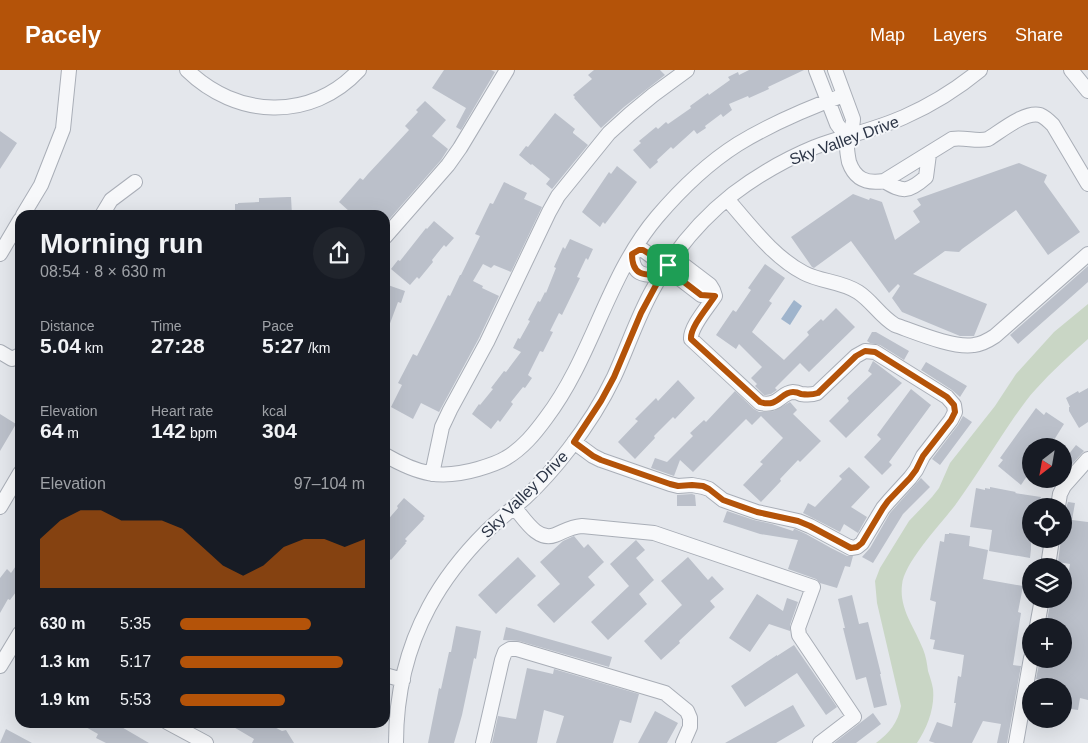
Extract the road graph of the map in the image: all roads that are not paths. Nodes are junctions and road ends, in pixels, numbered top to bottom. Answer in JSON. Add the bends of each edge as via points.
{"nodes":[{"id":1,"x":69,"y":70,"type":"edge"},
{"id":2,"x":187,"y":70,"type":"edge"},
{"id":3,"x":359,"y":70,"type":"edge"},
{"id":4,"x":506,"y":70,"type":"edge"},
{"id":5,"x":687,"y":70,"type":"edge"},
{"id":6,"x":816,"y":70,"type":"edge"},
{"id":7,"x":835,"y":70,"type":"edge"},
{"id":8,"x":980,"y":70,"type":"edge"},
{"id":9,"x":1070,"y":70,"type":"edge"},
{"id":10,"x":1088,"y":92,"type":"edge"},
{"id":11,"x":844,"y":95,"type":"junction"},
{"id":12,"x":828,"y":101,"type":"junction"},
{"id":13,"x":850,"y":136,"type":"junction"},
{"id":14,"x":929,"y":154,"type":"junction"},
{"id":15,"x":884,"y":181,"type":"junction"},
{"id":16,"x":135,"y":182,"type":"dead end"},
{"id":17,"x":1088,"y":184,"type":"edge"},
{"id":18,"x":728,"y":199,"type":"junction"},
{"id":19,"x":26,"y":210,"type":"edge"},
{"id":20,"x":105,"y":210,"type":"edge"},
{"id":21,"x":15,"y":228,"type":"edge"},
{"id":22,"x":390,"y":231,"type":"edge"},
{"id":23,"x":1,"y":250,"type":"edge"},
{"id":24,"x":632,"y":254,"type":"junction"},
{"id":25,"x":1088,"y":254,"type":"edge"},
{"id":26,"x":665,"y":270,"type":"junction"},
{"id":27,"x":0,"y":352,"type":"edge"},
{"id":28,"x":15,"y":358,"type":"edge"},
{"id":29,"x":574,"y":442,"type":"junction"},
{"id":30,"x":390,"y":458,"type":"edge"},
{"id":31,"x":1088,"y":459,"type":"edge"},
{"id":32,"x":432,"y":474,"type":"junction"},
{"id":33,"x":15,"y":482,"type":"edge"},
{"id":34,"x":1059,"y":498,"type":"edge"},
{"id":35,"x":0,"y":507,"type":"edge"},
{"id":36,"x":514,"y":507,"type":"junction"},
{"id":37,"x":15,"y":644,"type":"edge"},
{"id":38,"x":0,"y":666,"type":"edge"},
{"id":39,"x":1029,"y":668,"type":"edge"},
{"id":40,"x":390,"y":676,"type":"edge"},
{"id":41,"x":403,"y":680,"type":"junction"},
{"id":42,"x":178,"y":728,"type":"edge"},
{"id":43,"x":206,"y":743,"type":"edge"},
{"id":44,"x":396,"y":743,"type":"edge"},
{"id":45,"x":483,"y":743,"type":"edge"},
{"id":46,"x":682,"y":743,"type":"edge"},
{"id":47,"x":820,"y":743,"type":"edge"},
{"id":48,"x":1016,"y":743,"type":"edge"}],
"edges":[{"from":1,"to":19,"type":"street","via":[[63,129],[41,185]]},
{"from":2,"to":3,"type":"street","via":[[227,98],[265,108],[302,104],[322,97],[338,89]]},
{"from":4,"to":22,"type":"street","via":[[448,165]]},
{"from":5,"to":32,"type":"street","via":[[608,134],[558,196],[442,427]]},
{"from":6,"to":12,"type":"street"},
{"from":7,"to":11,"type":"street"},
{"from":8,"to":13,"type":"street","name":"Sky Valley Drive","via":[[923,108]]},
{"from":9,"to":10,"type":"street"},
{"from":11,"to":12,"type":"street"},
{"from":11,"to":13,"type":"street","via":[[853,119]]},
{"from":12,"to":13,"type":"street","via":[[837,124]]},
{"from":12,"to":24,"type":"street","via":[[766,129],[715,162],[674,198]]},
{"from":13,"to":15,"type":"street","via":[[848,159],[854,174],[868,182]]},
{"from":13,"to":18,"type":"street","name":"Sky Valley Drive","via":[[784,161]]},
{"from":14,"to":15,"type":"street"},
{"from":14,"to":15,"type":"street","via":[[926,177],[909,189],[896,188]]},
{"from":14,"to":17,"type":"street","via":[[952,139],[988,139],[1023,117],[1040,115],[1053,126]]},
{"from":16,"to":20,"type":"street","via":[[110,200]]},
{"from":18,"to":25,"type":"street","via":[[776,253],[804,274],[857,291],[895,325],[961,346],[974,346],[995,336]]},
{"from":18,"to":26,"type":"street","name":"Sky Valley Drive","via":[[695,230]]},
{"from":21,"to":23,"type":"street"},
{"from":24,"to":26,"type":"street","via":[[643,250],[656,258]]},
{"from":24,"to":26,"type":"street","via":[[634,268],[643,274],[648,276]]},
{"from":24,"to":32,"type":"street","via":[[567,387],[535,433],[506,458],[490,465],[453,474]]},
{"from":26,"to":29,"type":"street","name":"Sky Valley Drive","via":[[641,313],[614,377]]},
{"from":26,"to":29,"type":"street","via":[[701,295],[715,296],[696,324],[691,339],[760,402],[774,403],[794,392],[818,393],[865,351],[875,352],[947,397],[954,405],[951,420],[910,478],[888,501],[862,543],[851,548],[798,521],[723,500],[703,486],[670,484],[601,460]]},
{"from":27,"to":28,"type":"street"},
{"from":29,"to":36,"type":"street","name":"Sky Valley Drive"},
{"from":30,"to":32,"type":"street"},
{"from":31,"to":34,"type":"street","via":[[1064,486]]},
{"from":33,"to":35,"type":"street"},
{"from":36,"to":41,"type":"street","name":"Sky Valley Drive","via":[[472,546],[444,582],[415,638]]},
{"from":36,"to":47,"type":"street","via":[[540,535],[552,536],[571,527],[582,526],[654,533],[813,587],[798,628],[799,635],[854,716]]},
{"from":37,"to":38,"type":"street"},
{"from":39,"to":48,"type":"street"},
{"from":40,"to":41,"type":"street"},
{"from":41,"to":44,"type":"street","name":"Sky Valley Drive"},
{"from":42,"to":43,"type":"street"},
{"from":45,"to":46,"type":"street","via":[[502,660],[510,649],[665,693],[687,711],[690,718],[690,727]]}]}
